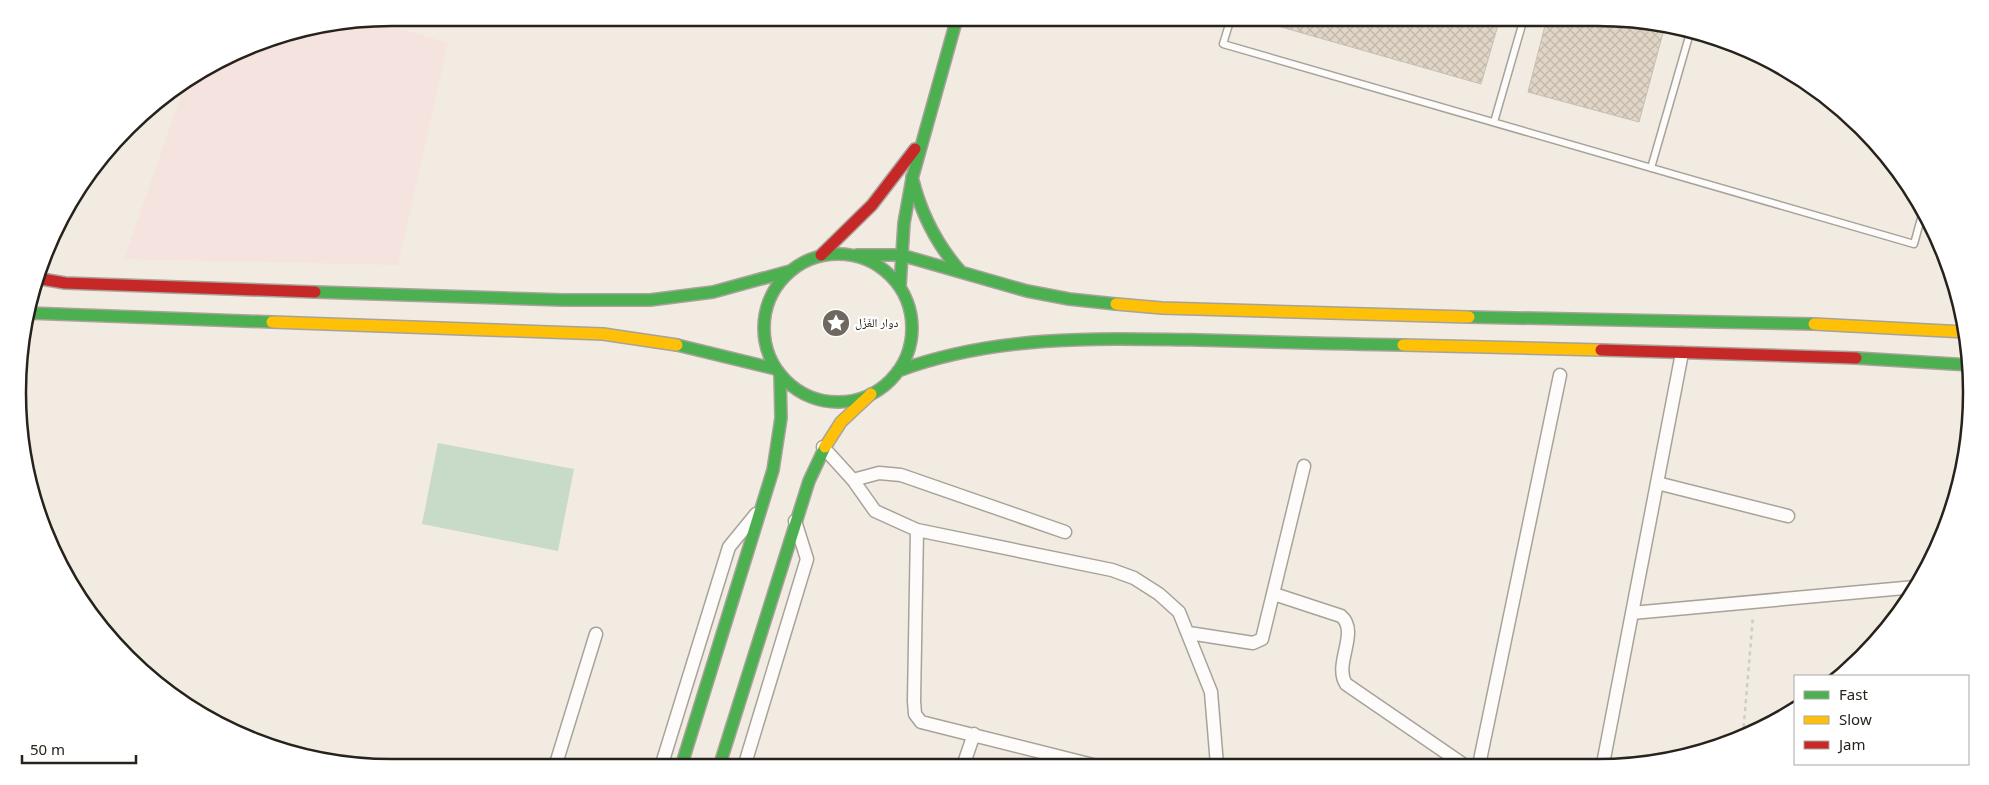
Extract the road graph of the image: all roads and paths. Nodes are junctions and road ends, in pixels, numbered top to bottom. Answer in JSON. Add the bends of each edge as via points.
{"nodes":[{"id":1,"x":955,"y":26,"type":"edge"},
{"id":2,"x":1229,"y":26,"type":"edge"},
{"id":3,"x":1522,"y":26,"type":"edge"},
{"id":4,"x":1688,"y":38,"type":"edge"},
{"id":5,"x":1494,"y":122,"type":"junction"},
{"id":6,"x":921,"y":140,"type":"junction"},
{"id":7,"x":1651,"y":168,"type":"junction"},
{"id":8,"x":912,"y":177,"type":"junction"},
{"id":9,"x":1920,"y":221,"type":"edge"},
{"id":10,"x":821,"y":255,"type":"junction"},
{"id":11,"x":857,"y":255,"type":"junction"},
{"id":12,"x":901,"y":255,"type":"junction"},
{"id":13,"x":790,"y":271,"type":"junction"},
{"id":14,"x":961,"y":272,"type":"junction"},
{"id":15,"x":45,"y":280,"type":"edge"},
{"id":16,"x":900,"y":286,"type":"junction"},
{"id":17,"x":35,"y":313,"type":"edge"},
{"id":18,"x":1958,"y":332,"type":"edge"},
{"id":19,"x":1682,"y":354,"type":"junction"},
{"id":20,"x":1962,"y":364,"type":"edge"},
{"id":21,"x":778,"y":371,"type":"junction"},
{"id":22,"x":898,"y":371,"type":"junction"},
{"id":23,"x":1560,"y":375,"type":"dead end"},
{"id":24,"x":872,"y":394,"type":"junction"},
{"id":25,"x":823,"y":447,"type":"junction"},
{"id":26,"x":1304,"y":466,"type":"dead end"},
{"id":27,"x":853,"y":480,"type":"junction"},
{"id":28,"x":1657,"y":483,"type":"junction"},
{"id":29,"x":761,"y":508,"type":"junction"},
{"id":30,"x":1788,"y":516,"type":"dead end"},
{"id":31,"x":795,"y":520,"type":"junction"},
{"id":32,"x":917,"y":530,"type":"junction"},
{"id":33,"x":1065,"y":532,"type":"dead end"},
{"id":34,"x":1906,"y":588,"type":"edge"},
{"id":35,"x":1274,"y":594,"type":"junction"},
{"id":36,"x":1755,"y":602,"type":"junction"},
{"id":37,"x":1632,"y":613,"type":"junction"},
{"id":38,"x":1189,"y":633,"type":"junction"},
{"id":39,"x":596,"y":634,"type":"dead end"},
{"id":40,"x":1744,"y":728,"type":"edge"},
{"id":41,"x":974,"y":734,"type":"junction"},
{"id":42,"x":557,"y":759,"type":"edge"},
{"id":43,"x":663,"y":759,"type":"edge"},
{"id":44,"x":684,"y":759,"type":"edge"},
{"id":45,"x":721,"y":759,"type":"edge"},
{"id":46,"x":746,"y":759,"type":"edge"},
{"id":47,"x":965,"y":759,"type":"edge"},
{"id":48,"x":1070,"y":759,"type":"edge"},
{"id":49,"x":1217,"y":759,"type":"edge"},
{"id":50,"x":1455,"y":759,"type":"edge"},
{"id":51,"x":1480,"y":759,"type":"edge"},
{"id":52,"x":1604,"y":759,"type":"edge"}],
"edges":[{"from":1,"to":6,"type":"main road"},
{"from":2,"to":5,"type":"lane","via":[[1223,44]]},
{"from":3,"to":5,"type":"lane"},
{"from":4,"to":7,"type":"lane"},
{"from":5,"to":7,"type":"lane"},
{"from":6,"to":8,"type":"main road"},
{"from":6,"to":10,"type":"main road","via":[[879,199]]},
{"from":7,"to":9,"type":"lane","via":[[1914,244]]},
{"from":8,"to":12,"type":"main road"},
{"from":8,"to":14,"type":"main road","via":[[916,199],[927,226],[946,256]]},
{"from":10,"to":11,"type":"main road"},
{"from":10,"to":13,"type":"main road"},
{"from":11,"to":12,"type":"main road"},
{"from":11,"to":16,"type":"main road","via":[[888,272]]},
{"from":12,"to":14,"type":"main road"},
{"from":12,"to":16,"type":"main road"},
{"from":13,"to":15,"type":"main road","via":[[713,292],[650,300],[216,289]]},
{"from":13,"to":21,"type":"main road","via":[[777,284],[764,318],[768,353]]},
{"from":14,"to":18,"type":"main road","via":[[1026,291],[1069,299],[1162,308],[1832,324]]},
{"from":16,"to":22,"type":"main road","via":[[908,302],[912,338]]},
{"from":17,"to":21,"type":"main road","via":[[603,334],[686,345]]},
{"from":19,"to":20,"type":"main road","via":[[1830,356]]},
{"from":19,"to":22,"type":"main road","via":[[1104,338],[977,348],[924,360]]},
{"from":19,"to":28,"type":"street"},
{"from":21,"to":24,"type":"main road","via":[[802,394],[819,400],[855,400]]},
{"from":21,"to":29,"type":"main road","via":[[781,418],[778,443]]},
{"from":22,"to":24,"type":"main road"},
{"from":23,"to":51,"type":"street"},
{"from":24,"to":25,"type":"main road","via":[[850,410]]},
{"from":25,"to":27,"type":"street"},
{"from":25,"to":31,"type":"main road"},
{"from":26,"to":35,"type":"street"},
{"from":27,"to":32,"type":"street","via":[[876,511]]},
{"from":27,"to":33,"type":"street","via":[[879,473],[901,475]]},
{"from":28,"to":30,"type":"street"},
{"from":28,"to":37,"type":"street"},
{"from":29,"to":43,"type":"street","via":[[729,547]]},
{"from":29,"to":44,"type":"main road"},
{"from":31,"to":45,"type":"main road"},
{"from":31,"to":46,"type":"street","via":[[807,559]]},
{"from":32,"to":38,"type":"street","via":[[1112,570],[1134,578],[1179,612]]},
{"from":32,"to":41,"type":"street","via":[[915,714],[920,722]]},
{"from":34,"to":36,"type":"street"},
{"from":35,"to":38,"type":"street","via":[[1265,633],[1258,642]]},
{"from":35,"to":50,"type":"street","via":[[1341,616],[1348,631],[1342,668],[1346,684]]},
{"from":36,"to":37,"type":"street"},
{"from":36,"to":40,"type":"path"},
{"from":37,"to":52,"type":"street"},
{"from":38,"to":49,"type":"street","via":[[1211,692]]},
{"from":39,"to":42,"type":"street"},
{"from":41,"to":47,"type":"street"},
{"from":41,"to":48,"type":"street"}]}
